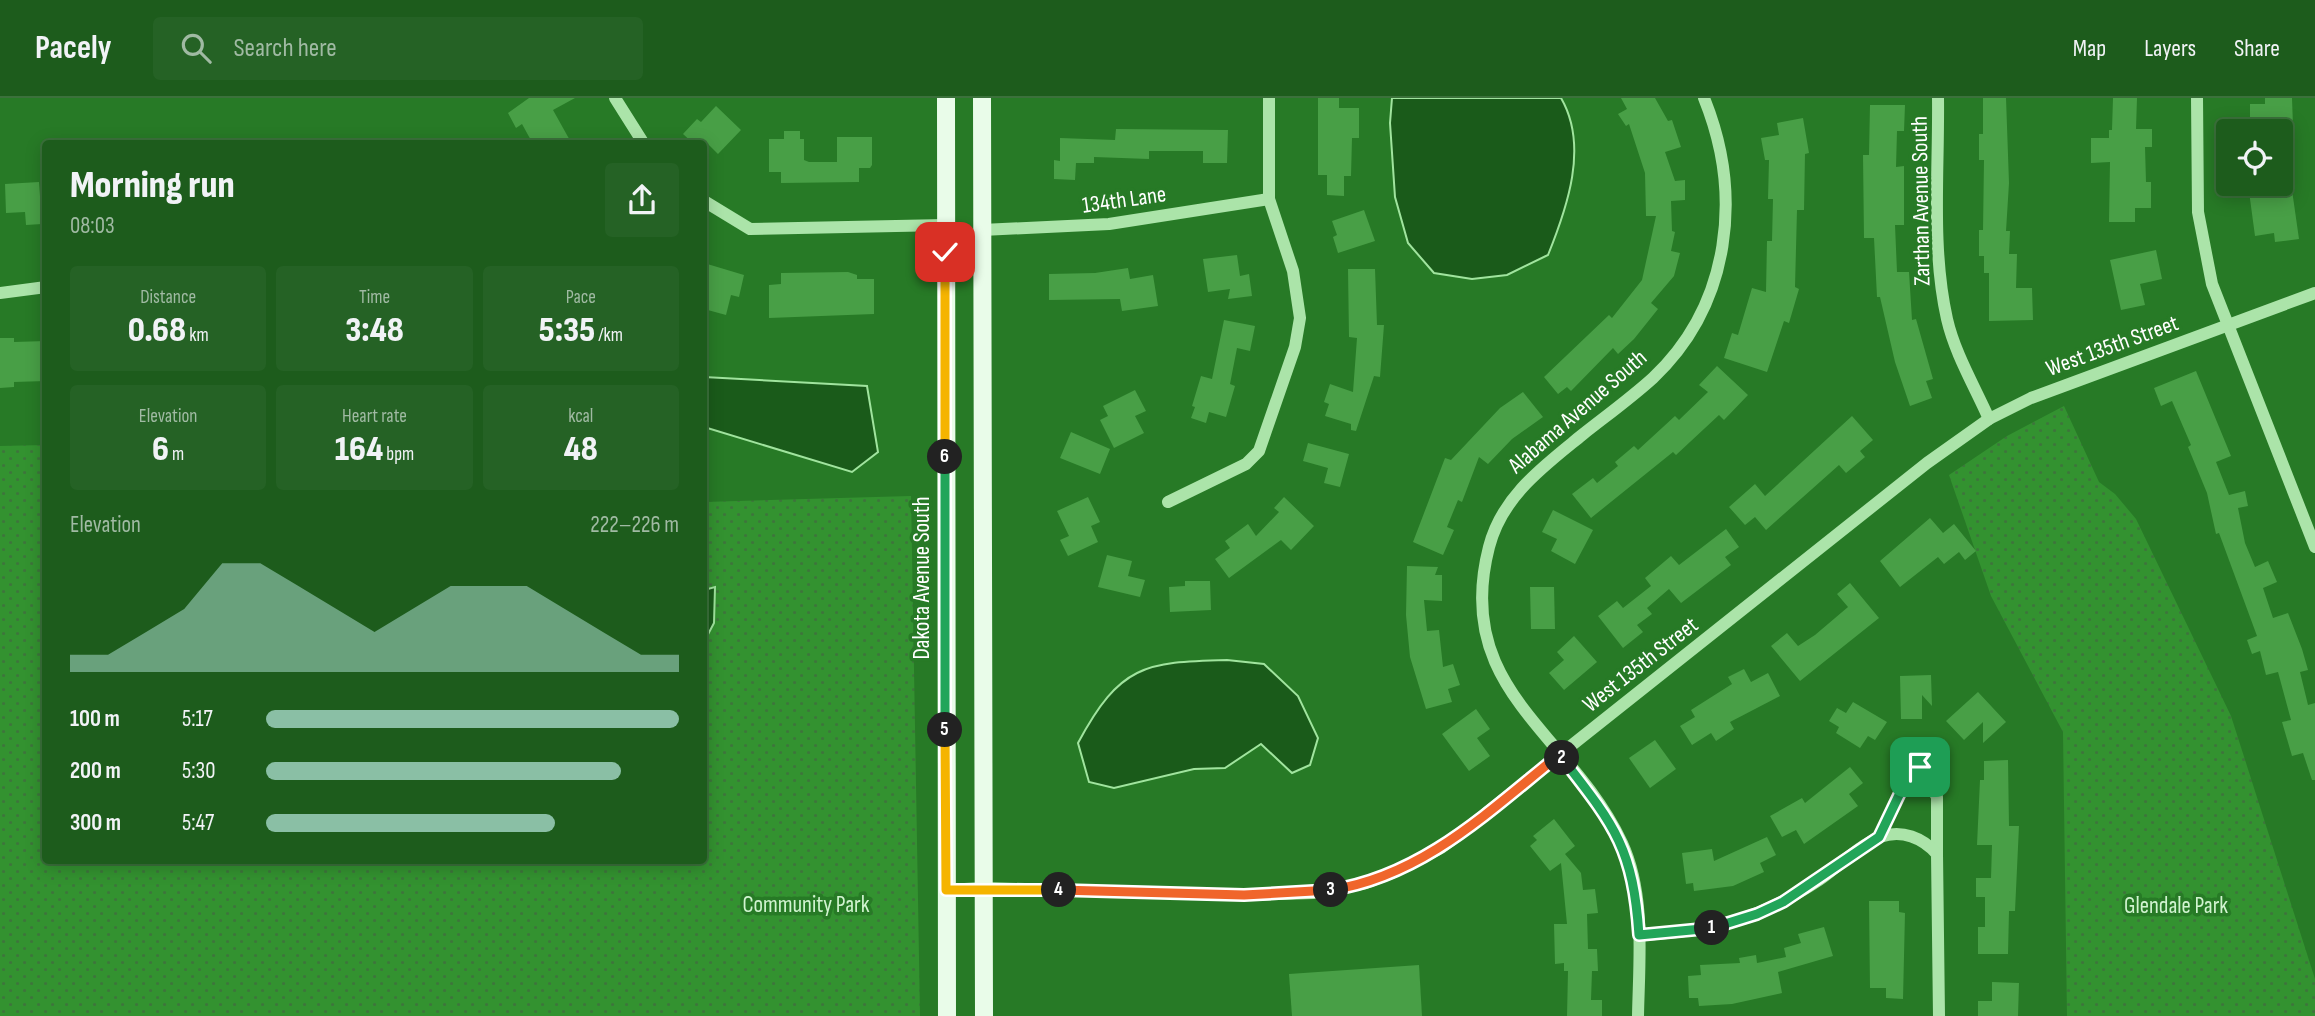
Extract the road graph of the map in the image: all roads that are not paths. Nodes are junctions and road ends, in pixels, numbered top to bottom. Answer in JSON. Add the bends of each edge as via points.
{"nodes":[{"id":1,"x":615,"y":98,"type":"edge"},
{"id":2,"x":946,"y":98,"type":"edge"},
{"id":3,"x":982,"y":98,"type":"edge"},
{"id":4,"x":1269,"y":98,"type":"edge"},
{"id":5,"x":1704,"y":98,"type":"edge"},
{"id":6,"x":1938,"y":98,"type":"edge"},
{"id":7,"x":2197,"y":98,"type":"edge"},
{"id":8,"x":641,"y":140,"type":"edge"},
{"id":9,"x":1269,"y":198,"type":"junction"},
{"id":10,"x":707,"y":203,"type":"edge"},
{"id":11,"x":945,"y":225,"type":"junction"},
{"id":12,"x":982,"y":230,"type":"junction"},
{"id":13,"x":42,"y":288,"type":"edge"},
{"id":14,"x":0,"y":293,"type":"edge"},
{"id":15,"x":2315,"y":293,"type":"edge"},
{"id":16,"x":2226,"y":326,"type":"junction"},
{"id":17,"x":1989,"y":419,"type":"junction"},
{"id":18,"x":1168,"y":502,"type":"dead end"},
{"id":19,"x":2315,"y":547,"type":"edge"},
{"id":20,"x":1559,"y":755,"type":"junction"},
{"id":21,"x":1879,"y":837,"type":"junction"},
{"id":22,"x":1937,"y":854,"type":"junction"},
{"id":23,"x":984,"y":888,"type":"junction"},
{"id":24,"x":946,"y":890,"type":"junction"},
{"id":25,"x":1639,"y":935,"type":"junction"},
{"id":26,"x":947,"y":1016,"type":"edge"},
{"id":27,"x":984,"y":1016,"type":"edge"},
{"id":28,"x":1638,"y":1016,"type":"edge"},
{"id":29,"x":1939,"y":1016,"type":"edge"}],
"edges":[{"from":1,"to":8,"type":"street"},
{"from":2,"to":11,"type":"main road","name":"Dakota Avenue South"},
{"from":3,"to":12,"type":"main road"},
{"from":4,"to":9,"type":"street"},
{"from":5,"to":20,"type":"street","name":"Alabama Avenue South","via":[[1715,125],[1727,190],[1722,250],[1711,290],[1695,321],[1654,376],[1516,492],[1489,543],[1483,570],[1483,632],[1492,660]]},
{"from":6,"to":17,"type":"street","name":"Zarthan Avenue South","via":[[1942,290],[1959,353]]},
{"from":7,"to":16,"type":"street","via":[[2198,212],[2207,264]]},
{"from":9,"to":12,"type":"street","name":"134th Lane","via":[[1110,224]]},
{"from":9,"to":18,"type":"street","via":[[1298,294],[1295,347],[1259,451],[1246,464]]},
{"from":10,"to":11,"type":"street","via":[[750,229]]},
{"from":11,"to":24,"type":"main road","name":"Dakota Avenue South"},
{"from":12,"to":23,"type":"main road"},
{"from":13,"to":14,"type":"street"},
{"from":15,"to":16,"type":"street","name":"West 135th Street"},
{"from":16,"to":17,"type":"street","name":"West 135th Street","via":[[2031,398]]},
{"from":16,"to":19,"type":"street"},
{"from":17,"to":20,"type":"street","name":"West 135th Street","via":[[1927,463]]},
{"from":20,"to":23,"type":"street","name":"West 135th Street","via":[[1441,848],[1392,873],[1341,889],[1244,895]]},
{"from":20,"to":25,"type":"street","name":"Alabama Avenue South","via":[[1623,845],[1634,885]]},
{"from":21,"to":22,"type":"street","via":[[1909,836],[1927,842]]},
{"from":21,"to":22,"type":"street","via":[[1900,793],[1920,767],[1937,797]]},
{"from":21,"to":25,"type":"street","via":[[1818,880],[1757,914],[1699,931]]},
{"from":22,"to":29,"type":"street"},
{"from":23,"to":24,"type":"street","name":"West 135th Street"},
{"from":23,"to":27,"type":"main road"},
{"from":24,"to":26,"type":"main road","name":"Dakota Avenue South"},
{"from":25,"to":28,"type":"street","name":"Alabama Avenue South"}]}
